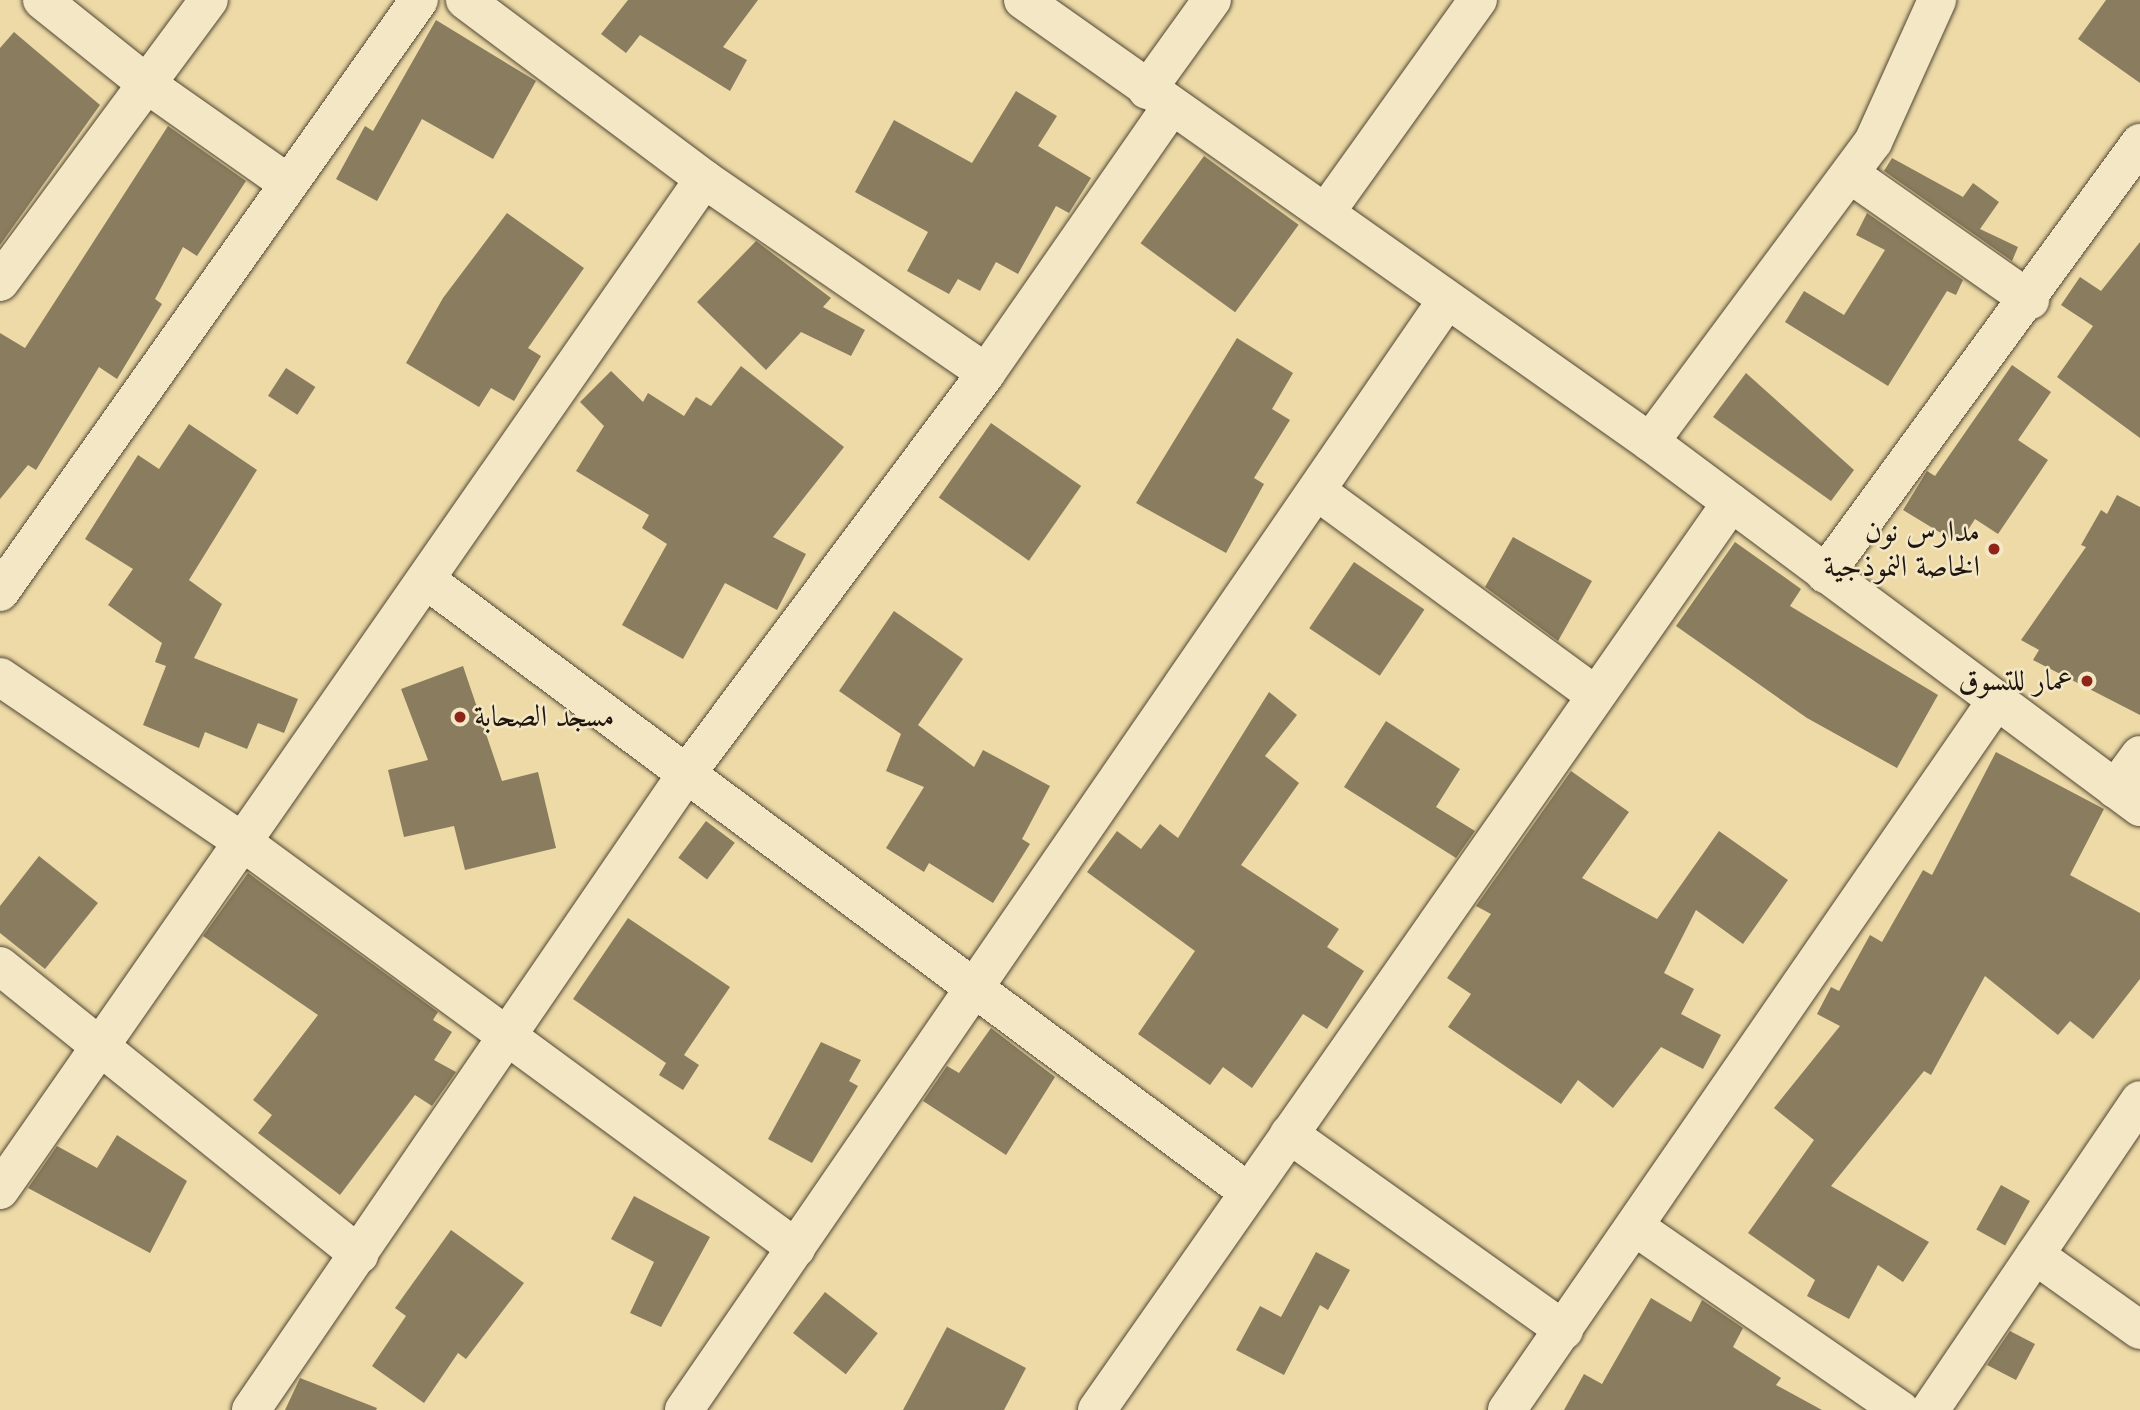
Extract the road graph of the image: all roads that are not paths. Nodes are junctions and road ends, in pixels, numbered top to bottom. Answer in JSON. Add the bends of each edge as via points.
{"nodes":[{"id":1,"x":43,"y":0,"type":"edge"},
{"id":2,"x":209,"y":0,"type":"edge"},
{"id":3,"x":419,"y":0,"type":"edge"},
{"id":4,"x":465,"y":0,"type":"edge"},
{"id":5,"x":1023,"y":0,"type":"edge"},
{"id":6,"x":1212,"y":0,"type":"edge"},
{"id":7,"x":1478,"y":0,"type":"edge"},
{"id":8,"x":1937,"y":0,"type":"edge"},
{"id":9,"x":148,"y":85,"type":"junction"},
{"id":10,"x":1159,"y":99,"type":"junction"},
{"id":11,"x":2140,"y":143,"type":"edge"},
{"id":12,"x":1850,"y":174,"type":"junction"},
{"id":13,"x":704,"y":178,"type":"junction"},
{"id":14,"x":289,"y":184,"type":"junction"},
{"id":15,"x":1326,"y":212,"type":"junction"},
{"id":16,"x":0,"y":282,"type":"edge"},
{"id":17,"x":1447,"y":300,"type":"junction"},
{"id":18,"x":2030,"y":300,"type":"junction"},
{"id":19,"x":986,"y":373,"type":"junction"},
{"id":20,"x":1650,"y":442,"type":"junction"},
{"id":21,"x":1318,"y":492,"type":"junction"},
{"id":22,"x":1731,"y":503,"type":"junction"},
{"id":23,"x":1825,"y":575,"type":"junction"},
{"id":24,"x":429,"y":582,"type":"junction"},
{"id":25,"x":0,"y":592,"type":"edge"},
{"id":26,"x":0,"y":677,"type":"edge"},
{"id":27,"x":1595,"y":695,"type":"junction"},
{"id":28,"x":1994,"y":704,"type":"junction"},
{"id":29,"x":2140,"y":755,"type":"edge"},
{"id":30,"x":687,"y":773,"type":"junction"},
{"id":31,"x":2128,"y":798,"type":"edge"},
{"id":32,"x":244,"y":843,"type":"junction"},
{"id":33,"x":0,"y":966,"type":"edge"},
{"id":34,"x":975,"y":992,"type":"junction"},
{"id":35,"x":510,"y":1036,"type":"junction"},
{"id":36,"x":102,"y":1048,"type":"junction"},
{"id":37,"x":2140,"y":1100,"type":"edge"},
{"id":38,"x":1289,"y":1134,"type":"junction"},
{"id":39,"x":0,"y":1190,"type":"edge"},
{"id":40,"x":1247,"y":1191,"type":"junction"},
{"id":41,"x":1635,"y":1227,"type":"junction"},
{"id":42,"x":796,"y":1248,"type":"junction"},
{"id":43,"x":359,"y":1255,"type":"junction"},
{"id":44,"x":2035,"y":1255,"type":"junction"},
{"id":45,"x":1564,"y":1329,"type":"junction"},
{"id":46,"x":2140,"y":1330,"type":"edge"},
{"id":47,"x":251,"y":1410,"type":"edge"},
{"id":48,"x":684,"y":1410,"type":"edge"},
{"id":49,"x":1097,"y":1410,"type":"edge"},
{"id":50,"x":1507,"y":1410,"type":"edge"},
{"id":51,"x":1900,"y":1410,"type":"edge"},
{"id":52,"x":1930,"y":1410,"type":"edge"}],
"edges":[{"from":1,"to":9,"type":"street"},
{"from":2,"to":9,"type":"street"},
{"from":3,"to":14,"type":"street"},
{"from":4,"to":13,"type":"street"},
{"from":5,"to":10,"type":"street"},
{"from":6,"to":10,"type":"street"},
{"from":7,"to":15,"type":"street"},
{"from":8,"to":12,"type":"street","via":[[1890,111]]},
{"from":9,"to":14,"type":"street"},
{"from":9,"to":16,"type":"street"},
{"from":10,"to":15,"type":"street"},
{"from":10,"to":19,"type":"street"},
{"from":11,"to":18,"type":"street"},
{"from":12,"to":18,"type":"street"},
{"from":12,"to":20,"type":"street"},
{"from":13,"to":19,"type":"street"},
{"from":13,"to":24,"type":"street"},
{"from":14,"to":25,"type":"street"},
{"from":15,"to":17,"type":"street"},
{"from":17,"to":20,"type":"street"},
{"from":17,"to":21,"type":"street"},
{"from":18,"to":23,"type":"street"},
{"from":19,"to":30,"type":"street"},
{"from":20,"to":22,"type":"street"},
{"from":21,"to":27,"type":"street"},
{"from":21,"to":34,"type":"street"},
{"from":22,"to":23,"type":"street"},
{"from":22,"to":27,"type":"street"},
{"from":23,"to":28,"type":"street"},
{"from":24,"to":30,"type":"street"},
{"from":24,"to":32,"type":"street"},
{"from":26,"to":32,"type":"street"},
{"from":27,"to":38,"type":"street"},
{"from":28,"to":31,"type":"street"},
{"from":28,"to":41,"type":"street"},
{"from":29,"to":31,"type":"street"},
{"from":30,"to":34,"type":"street"},
{"from":30,"to":35,"type":"street"},
{"from":32,"to":35,"type":"street"},
{"from":32,"to":36,"type":"street"},
{"from":33,"to":36,"type":"street"},
{"from":34,"to":40,"type":"street"},
{"from":34,"to":42,"type":"street"},
{"from":35,"to":42,"type":"street"},
{"from":35,"to":43,"type":"street"},
{"from":36,"to":39,"type":"street"},
{"from":36,"to":43,"type":"street"},
{"from":37,"to":44,"type":"street"},
{"from":38,"to":40,"type":"street"},
{"from":38,"to":45,"type":"street"},
{"from":40,"to":49,"type":"street"},
{"from":41,"to":45,"type":"street"},
{"from":41,"to":51,"type":"street"},
{"from":42,"to":48,"type":"street"},
{"from":43,"to":47,"type":"street"},
{"from":44,"to":46,"type":"street"},
{"from":44,"to":52,"type":"street"},
{"from":45,"to":50,"type":"street"}]}
